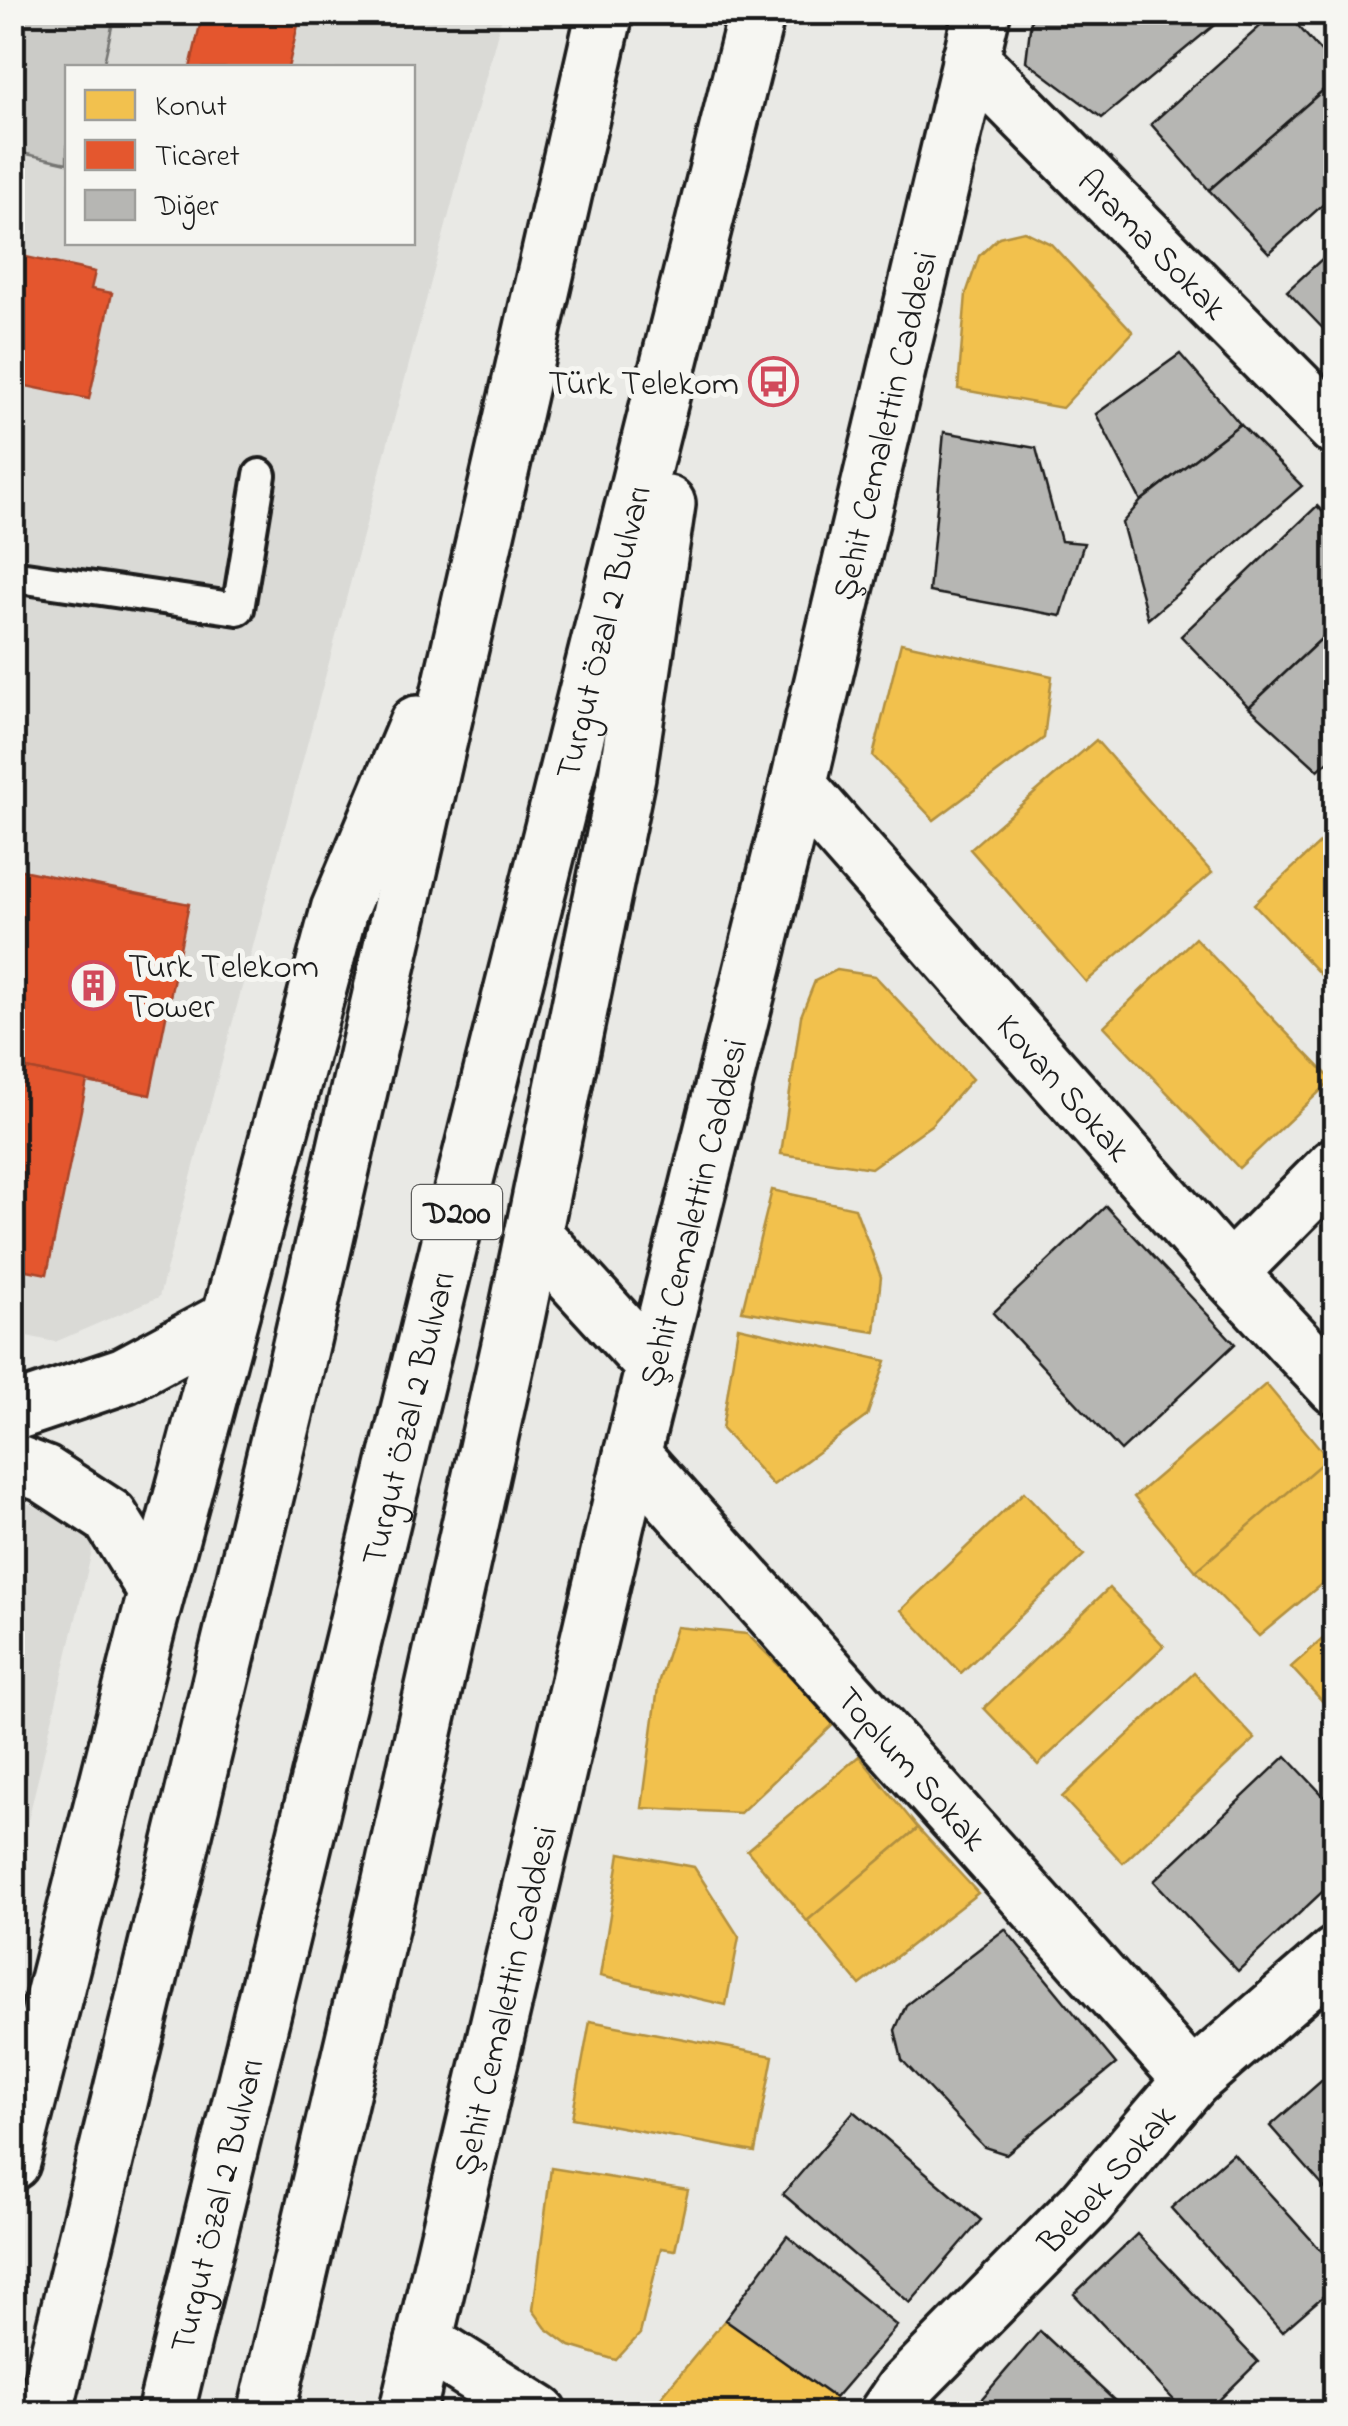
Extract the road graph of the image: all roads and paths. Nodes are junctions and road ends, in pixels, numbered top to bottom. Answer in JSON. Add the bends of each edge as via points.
{"nodes":[{"id":1,"x":605,"y":12,"type":"edge"},
{"id":2,"x":757,"y":12,"type":"edge"},
{"id":3,"x":976,"y":36,"type":"edge"},
{"id":4,"x":713,"y":189,"type":"junction"},
{"id":5,"x":1336,"y":428,"type":"edge"},
{"id":6,"x":260,"y":474,"type":"dead end"},
{"id":7,"x":12,"y":576,"type":"edge"},
{"id":8,"x":476,"y":583,"type":"junction"},
{"id":9,"x":798,"y":786,"type":"junction"},
{"id":10,"x":1336,"y":1165,"type":"edge"},
{"id":11,"x":533,"y":1234,"type":"junction"},
{"id":12,"x":1229,"y":1273,"type":"junction"},
{"id":13,"x":229,"y":1319,"type":"junction"},
{"id":14,"x":654,"y":1366,"type":"junction"},
{"id":15,"x":1336,"y":1388,"type":"edge"},
{"id":16,"x":12,"y":1413,"type":"edge"},
{"id":17,"x":632,"y":1456,"type":"junction"},
{"id":18,"x":12,"y":1462,"type":"edge"},
{"id":19,"x":156,"y":1591,"type":"junction"},
{"id":20,"x":1336,"y":1955,"type":"edge"},
{"id":21,"x":1192,"y":2080,"type":"junction"},
{"id":22,"x":12,"y":2162,"type":"edge"},
{"id":23,"x":424,"y":2341,"type":"junction"},
{"id":24,"x":44,"y":2414,"type":"edge"},
{"id":25,"x":165,"y":2414,"type":"edge"},
{"id":26,"x":266,"y":2414,"type":"edge"},
{"id":27,"x":407,"y":2414,"type":"edge"},
{"id":28,"x":540,"y":2414,"type":"edge"},
{"id":29,"x":886,"y":2414,"type":"edge"}],
"edges":[{"from":1,"to":8,"type":"main road"},
{"from":2,"to":4,"type":"main road","name":"Turgut Özal 2 Bulvarı","number":"D200"},
{"from":3,"to":5,"type":"main road","name":"Arama Sokak"},
{"from":3,"to":9,"type":"main road","name":"Şehit Cemalettin Caddesi"},
{"from":4,"to":11,"type":"main road","name":"Turgut Özal 2 Bulvarı","via":[[627,776]]},
{"from":4,"to":25,"type":"main road","name":"Turgut Özal 2 Bulvarı","number":"D200"},
{"from":6,"to":7,"type":"lane","via":[[238,609]]},
{"from":8,"to":13,"type":"main road","via":[[339,910]]},
{"from":8,"to":24,"type":"main road"},
{"from":9,"to":12,"type":"main road","name":"Kovan Sokak"},
{"from":9,"to":14,"type":"main road","name":"Şehit Cemalettin Caddesi"},
{"from":10,"to":12,"type":"main road"},
{"from":11,"to":14,"type":"main road"},
{"from":11,"to":26,"type":"main road","name":"Turgut Özal 2 Bulvarı"},
{"from":12,"to":15,"type":"main road","name":"Kovan Sokak"},
{"from":13,"to":16,"type":"main road","via":[[125,1375]]},
{"from":13,"to":19,"type":"main road"},
{"from":14,"to":17,"type":"main road","name":"Şehit Cemalettin Caddesi"},
{"from":17,"to":21,"type":"main road","name":"Toplum Sokak"},
{"from":17,"to":23,"type":"main road","name":"Şehit Cemalettin Caddesi"},
{"from":18,"to":19,"type":"main road","via":[[44,1474],[110,1517]]},
{"from":19,"to":22,"type":"main road"},
{"from":20,"to":21,"type":"main road","name":"Bebek Sokak"},
{"from":21,"to":29,"type":"main road","name":"Bebek Sokak","via":[[1086,2205]]},
{"from":23,"to":27,"type":"main road","name":"Şehit Cemalettin Caddesi"},
{"from":23,"to":28,"type":"main road"}]}
